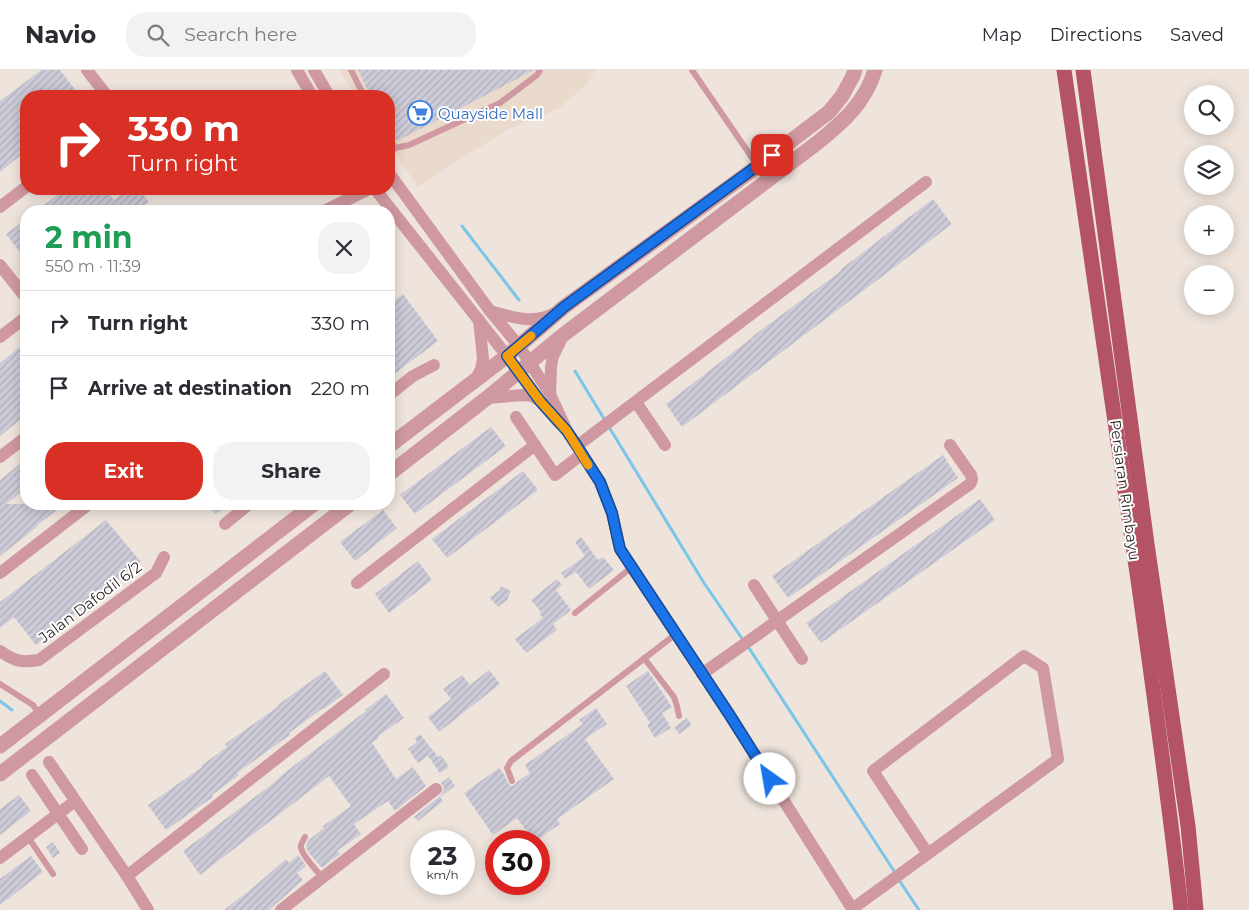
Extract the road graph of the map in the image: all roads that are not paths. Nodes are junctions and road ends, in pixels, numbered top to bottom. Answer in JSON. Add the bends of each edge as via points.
{"nodes":[{"id":1,"x":88,"y":70,"type":"edge"},
{"id":2,"x":297,"y":70,"type":"edge"},
{"id":3,"x":314,"y":70,"type":"edge"},
{"id":4,"x":351,"y":70,"type":"edge"},
{"id":5,"x":540,"y":70,"type":"edge"},
{"id":6,"x":692,"y":70,"type":"edge"},
{"id":7,"x":855,"y":70,"type":"edge"},
{"id":8,"x":875,"y":70,"type":"edge"},
{"id":9,"x":1064,"y":70,"type":"edge"},
{"id":10,"x":1083,"y":70,"type":"edge"},
{"id":11,"x":103,"y":90,"type":"edge"},
{"id":12,"x":309,"y":90,"type":"edge"},
{"id":13,"x":326,"y":90,"type":"edge"},
{"id":14,"x":361,"y":90,"type":"edge"},
{"id":15,"x":395,"y":148,"type":"edge"},
{"id":16,"x":758,"y":166,"type":"junction"},
{"id":17,"x":395,"y":181,"type":"edge"},
{"id":18,"x":926,"y":182,"type":"dead end"},
{"id":19,"x":20,"y":192,"type":"edge"},
{"id":20,"x":357,"y":195,"type":"edge"},
{"id":21,"x":380,"y":195,"type":"edge"},
{"id":22,"x":336,"y":205,"type":"edge"},
{"id":23,"x":388,"y":205,"type":"edge"},
{"id":24,"x":0,"y":207,"type":"edge"},
{"id":25,"x":395,"y":214,"type":"edge"},
{"id":26,"x":0,"y":265,"type":"edge"},
{"id":27,"x":20,"y":290,"type":"edge"},
{"id":28,"x":564,"y":307,"type":"junction"},
{"id":29,"x":490,"y":310,"type":"junction"},
{"id":30,"x":479,"y":320,"type":"junction"},
{"id":31,"x":20,"y":322,"type":"edge"},
{"id":32,"x":563,"y":335,"type":"junction"},
{"id":33,"x":0,"y":337,"type":"edge"},
{"id":34,"x":519,"y":346,"type":"junction"},
{"id":35,"x":507,"y":356,"type":"junction"},
{"id":36,"x":434,"y":365,"type":"dead end"},
{"id":37,"x":524,"y":367,"type":"junction"},
{"id":38,"x":476,"y":379,"type":"junction"},
{"id":39,"x":395,"y":390,"type":"edge"},
{"id":40,"x":550,"y":394,"type":"junction"},
{"id":41,"x":486,"y":398,"type":"junction"},
{"id":42,"x":540,"y":401,"type":"junction"},
{"id":43,"x":636,"y":402,"type":"junction"},
{"id":44,"x":516,"y":416,"type":"dead end"},
{"id":45,"x":567,"y":431,"type":"junction"},
{"id":46,"x":395,"y":441,"type":"edge"},
{"id":47,"x":20,"y":442,"type":"edge"},
{"id":48,"x":535,"y":444,"type":"junction"},
{"id":49,"x":665,"y":444,"type":"dead end"},
{"id":50,"x":950,"y":445,"type":"dead end"},
{"id":51,"x":579,"y":450,"type":"junction"},
{"id":52,"x":0,"y":457,"type":"edge"},
{"id":53,"x":395,"y":469,"type":"edge"},
{"id":54,"x":82,"y":510,"type":"edge"},
{"id":55,"x":242,"y":510,"type":"edge"},
{"id":56,"x":306,"y":510,"type":"edge"},
{"id":57,"x":342,"y":510,"type":"edge"},
{"id":58,"x":225,"y":524,"type":"dead end"},
{"id":59,"x":164,"y":557,"type":"dead end"},
{"id":60,"x":632,"y":567,"type":"junction"},
{"id":61,"x":0,"y":574,"type":"edge"},
{"id":62,"x":357,"y":583,"type":"dead end"},
{"id":63,"x":754,"y":584,"type":"dead end"},
{"id":64,"x":575,"y":613,"type":"dead end"},
{"id":65,"x":777,"y":620,"type":"junction"},
{"id":66,"x":676,"y":634,"type":"junction"},
{"id":67,"x":0,"y":651,"type":"edge"},
{"id":68,"x":644,"y":658,"type":"junction"},
{"id":69,"x":802,"y":659,"type":"dead end"},
{"id":70,"x":384,"y":674,"type":"dead end"},
{"id":71,"x":702,"y":674,"type":"junction"},
{"id":72,"x":0,"y":684,"type":"edge"},
{"id":73,"x":40,"y":715,"type":"junction"},
{"id":74,"x":679,"y":716,"type":"dead end"},
{"id":75,"x":0,"y":746,"type":"edge"},
{"id":76,"x":49,"y":762,"type":"dead end"},
{"id":77,"x":0,"y":774,"type":"edge"},
{"id":78,"x":32,"y":775,"type":"dead end"},
{"id":79,"x":512,"y":781,"type":"dead end"},
{"id":80,"x":436,"y":789,"type":"dead end"},
{"id":81,"x":75,"y":801,"type":"junction"},
{"id":82,"x":58,"y":814,"type":"junction"},
{"id":83,"x":28,"y":837,"type":"junction"},
{"id":84,"x":305,"y":837,"type":"dead end"},
{"id":85,"x":82,"y":849,"type":"dead end"},
{"id":86,"x":928,"y":854,"type":"junction"},
{"id":87,"x":0,"y":858,"type":"edge"},
{"id":88,"x":52,"y":874,"type":"dead end"},
{"id":89,"x":128,"y":876,"type":"junction"},
{"id":90,"x":323,"y":878,"type":"junction"},
{"id":91,"x":853,"y":909,"type":"edge"},
{"id":92,"x":148,"y":910,"type":"edge"},
{"id":93,"x":281,"y":910,"type":"edge"},
{"id":94,"x":1181,"y":910,"type":"edge"},
{"id":95,"x":1196,"y":910,"type":"edge"}],
"edges":[{"from":1,"to":11,"type":"street"},
{"from":2,"to":12,"type":"street"},
{"from":3,"to":13,"type":"street"},
{"from":4,"to":14,"type":"lane"},
{"from":5,"to":15,"type":"lane","via":[[500,103],[409,146]]},
{"from":6,"to":16,"type":"lane"},
{"from":7,"to":16,"type":"street","via":[[842,96],[829,112]]},
{"from":8,"to":32,"type":"street","via":[[856,107],[840,125]]},
{"from":9,"to":94,"type":"main road","name":"Persiaran Rimbayu","via":[[1134,554]]},
{"from":10,"to":95,"type":"main road","name":"Persiaran Rimbayu","via":[[1188,826]]},
{"from":16,"to":28,"type":"street"},
{"from":17,"to":29,"type":"street"},
{"from":18,"to":43,"type":"street"},
{"from":19,"to":24,"type":"street"},
{"from":20,"to":22,"type":"street"},
{"from":21,"to":23,"type":"street"},
{"from":25,"to":30,"type":"street"},
{"from":26,"to":27,"type":"street"},
{"from":28,"to":29,"type":"street","via":[[549,317],[523,320]]},
{"from":28,"to":34,"type":"street"},
{"from":29,"to":34,"type":"street"},
{"from":30,"to":35,"type":"street"},
{"from":30,"to":38,"type":"street","via":[[483,359]]},
{"from":31,"to":33,"type":"street"},
{"from":32,"to":37,"type":"street"},
{"from":32,"to":40,"type":"street","via":[[553,356]]},
{"from":34,"to":35,"type":"street"},
{"from":34,"to":37,"type":"street"},
{"from":35,"to":37,"type":"street"},
{"from":35,"to":38,"type":"street"},
{"from":36,"to":39,"type":"street"},
{"from":37,"to":40,"type":"street"},
{"from":37,"to":41,"type":"street"},
{"from":37,"to":42,"type":"street"},
{"from":38,"to":46,"type":"street"},
{"from":40,"to":45,"type":"street"},
{"from":41,"to":42,"type":"street","via":[[524,395]]},
{"from":41,"to":53,"type":"street"},
{"from":42,"to":45,"type":"street"},
{"from":43,"to":49,"type":"street"},
{"from":43,"to":51,"type":"street"},
{"from":44,"to":48,"type":"street"},
{"from":45,"to":51,"type":"street"},
{"from":47,"to":52,"type":"street"},
{"from":48,"to":51,"type":"street","via":[[555,475]]},
{"from":48,"to":62,"type":"street"},
{"from":50,"to":65,"type":"street","via":[[971,474],[971,483]]},
{"from":51,"to":60,"type":"street","via":[[600,482],[612,513],[620,549]]},
{"from":54,"to":61,"type":"street"},
{"from":55,"to":58,"type":"street"},
{"from":56,"to":73,"type":"street"},
{"from":57,"to":77,"type":"street"},
{"from":59,"to":67,"type":"street","name":"Jalan Dafodil 6/2","via":[[156,573],[39,660],[13,659]]},
{"from":60,"to":64,"type":"lane"},
{"from":60,"to":66,"type":"street"},
{"from":63,"to":65,"type":"street"},
{"from":65,"to":69,"type":"street"},
{"from":65,"to":71,"type":"street"},
{"from":66,"to":68,"type":"lane"},
{"from":66,"to":71,"type":"street"},
{"from":68,"to":74,"type":"lane","via":[[674,697]]},
{"from":68,"to":79,"type":"lane","via":[[511,761],[507,768]]},
{"from":70,"to":89,"type":"street"},
{"from":71,"to":91,"type":"street"},
{"from":72,"to":73,"type":"lane","via":[[33,705]]},
{"from":73,"to":75,"type":"street"},
{"from":76,"to":81,"type":"street"},
{"from":78,"to":82,"type":"street"},
{"from":80,"to":90,"type":"street"},
{"from":81,"to":82,"type":"street"},
{"from":81,"to":89,"type":"street"},
{"from":82,"to":83,"type":"street"},
{"from":82,"to":85,"type":"street"},
{"from":83,"to":87,"type":"street"},
{"from":83,"to":88,"type":"lane"},
{"from":84,"to":90,"type":"lane","via":[[301,847],[304,854]]},
{"from":86,"to":86,"type":"street","via":[[1058,758],[1043,668],[1024,656],[873,771]]},
{"from":86,"to":91,"type":"street"},
{"from":89,"to":92,"type":"street"},
{"from":90,"to":93,"type":"street"}]}
